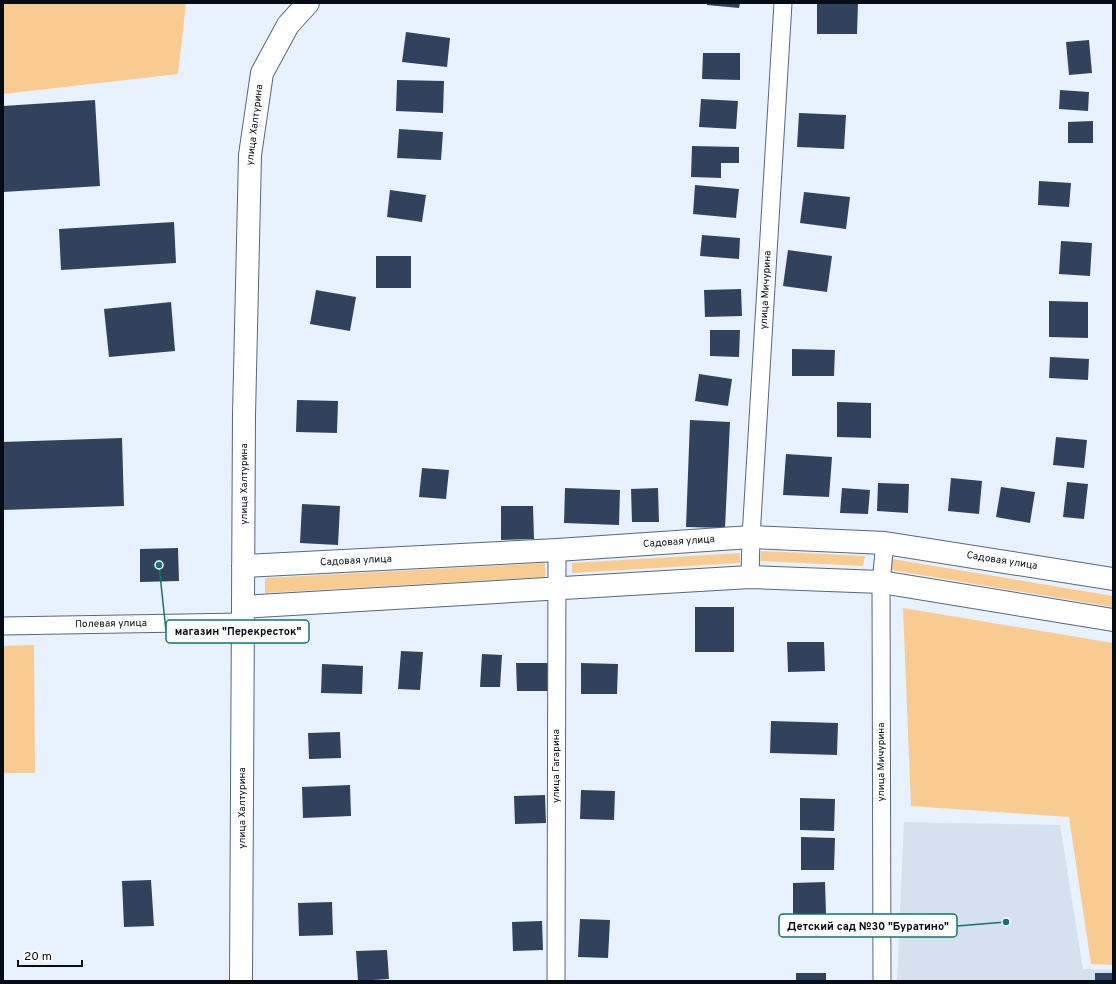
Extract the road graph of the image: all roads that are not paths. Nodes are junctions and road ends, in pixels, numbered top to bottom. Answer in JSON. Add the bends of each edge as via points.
{"nodes":[{"id":1,"x":308,"y":3,"type":"edge"},
{"id":2,"x":783,"y":3,"type":"edge"},
{"id":3,"x":751,"y":537,"type":"junction"},
{"id":4,"x":885,"y":543,"type":"junction"},
{"id":5,"x":557,"y":550,"type":"junction"},
{"id":6,"x":243,"y":566,"type":"junction"},
{"id":7,"x":750,"y":577,"type":"junction"},
{"id":8,"x":1113,"y":579,"type":"edge"},
{"id":9,"x":881,"y":582,"type":"junction"},
{"id":10,"x":556,"y":589,"type":"junction"},
{"id":11,"x":243,"y":615,"type":"junction"},
{"id":12,"x":1113,"y":620,"type":"edge"},
{"id":13,"x":3,"y":626,"type":"edge"},
{"id":14,"x":241,"y":981,"type":"edge"},
{"id":15,"x":556,"y":981,"type":"edge"},
{"id":16,"x":882,"y":981,"type":"edge"}],
"edges":[{"from":1,"to":6,"type":"street","name":"улица Халтурина","via":[[288,25],[262,73],[250,155]]},
{"from":2,"to":3,"type":"street","name":"улица Мичурина"},
{"from":3,"to":4,"type":"street","name":"Садовая улица"},
{"from":3,"to":5,"type":"street","name":"Садовая улица"},
{"from":3,"to":7,"type":"street","name":"улица Мичурина"},
{"from":4,"to":8,"type":"street","name":"Садовая улица"},
{"from":4,"to":9,"type":"street","name":"улица Мичурина"},
{"from":5,"to":6,"type":"street","name":"Садовая улица"},
{"from":5,"to":10,"type":"street","name":"улица Гагарина"},
{"from":6,"to":11,"type":"street","name":"улица Халтурина"},
{"from":7,"to":9,"type":"street"},
{"from":7,"to":10,"type":"street"},
{"from":9,"to":12,"type":"street"},
{"from":9,"to":16,"type":"street","name":"улица Мичурина"},
{"from":10,"to":11,"type":"street"},
{"from":10,"to":15,"type":"street","name":"улица Гагарина"},
{"from":11,"to":13,"type":"street","name":"Полевая улица"},
{"from":11,"to":14,"type":"street","name":"улица Халтурина"}]}
